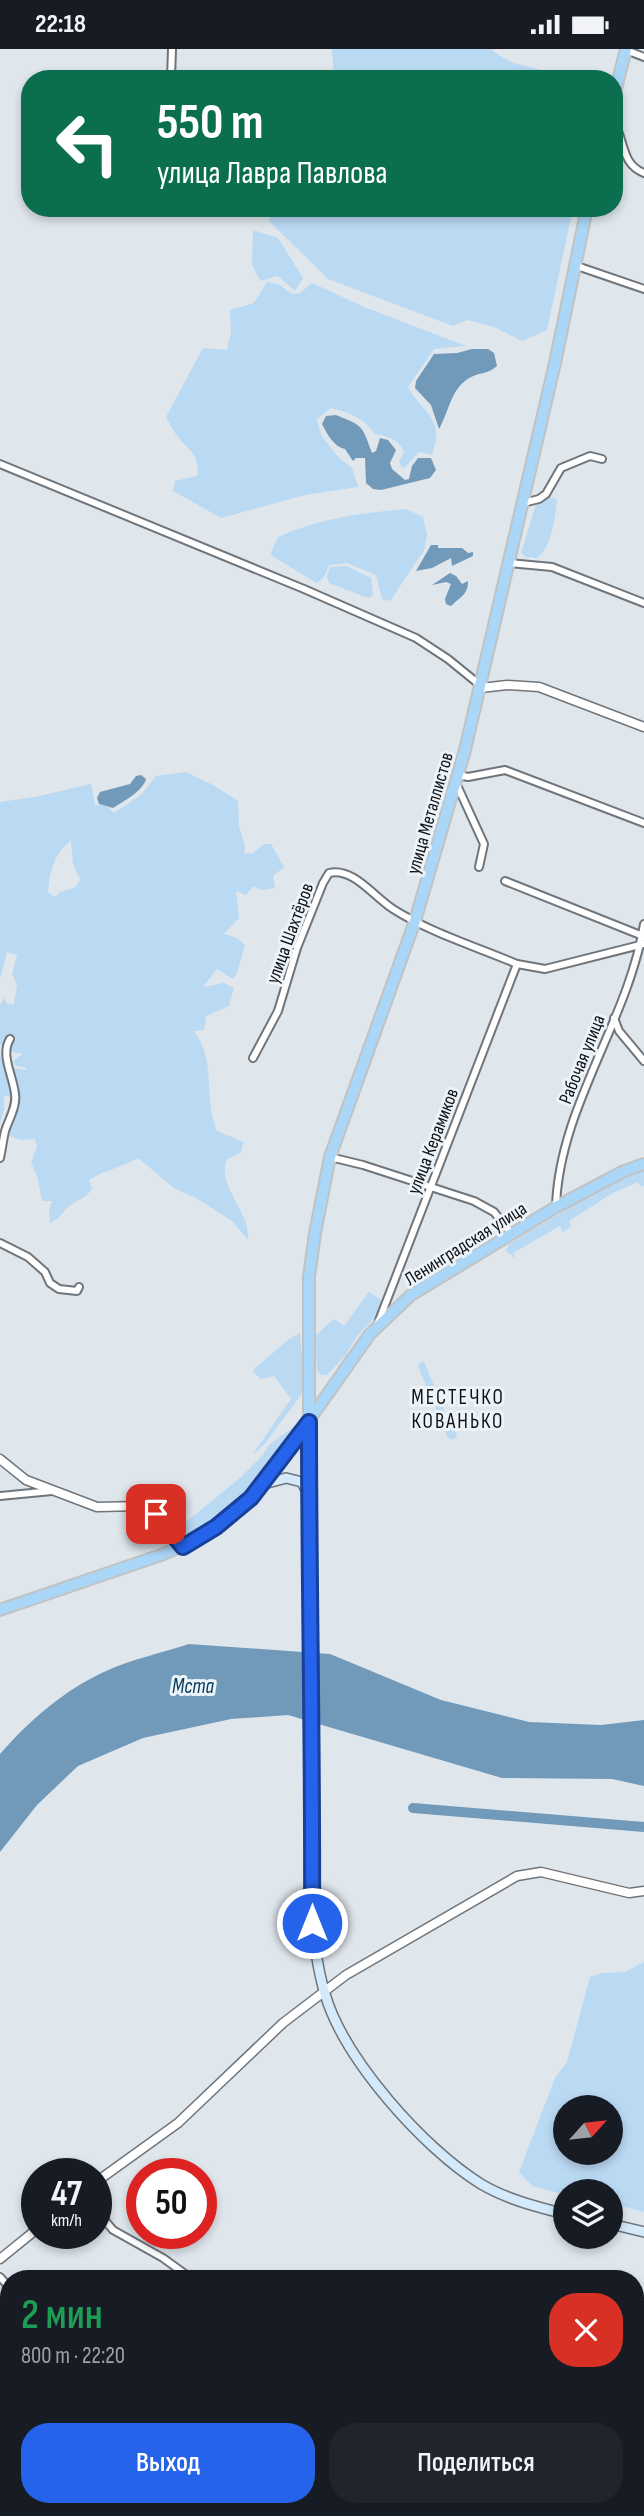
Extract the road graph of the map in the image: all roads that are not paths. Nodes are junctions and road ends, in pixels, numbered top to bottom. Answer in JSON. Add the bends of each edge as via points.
{"nodes":[{"id":1,"x":172,"y":49,"type":"edge"},
{"id":2,"x":626,"y":49,"type":"edge"},
{"id":3,"x":644,"y":57,"type":"edge"},
{"id":4,"x":171,"y":70,"type":"edge"},
{"id":5,"x":621,"y":70,"type":"edge"},
{"id":6,"x":623,"y":144,"type":"edge"},
{"id":7,"x":644,"y":173,"type":"edge"},
{"id":8,"x":585,"y":217,"type":"edge"},
{"id":9,"x":574,"y":265,"type":"junction"},
{"id":10,"x":644,"y":289,"type":"edge"},
{"id":11,"x":602,"y":459,"type":"dead end"},
{"id":12,"x":0,"y":464,"type":"edge"},
{"id":13,"x":523,"y":503,"type":"junction"},
{"id":14,"x":509,"y":563,"type":"junction"},
{"id":15,"x":644,"y":603,"type":"edge"},
{"id":16,"x":481,"y":687,"type":"junction"},
{"id":17,"x":644,"y":727,"type":"edge"},
{"id":18,"x":457,"y":779,"type":"junction"},
{"id":19,"x":644,"y":823,"type":"edge"},
{"id":20,"x":480,"y":867,"type":"dead end"},
{"id":21,"x":505,"y":881,"type":"dead end"},
{"id":22,"x":415,"y":921,"type":"junction"},
{"id":23,"x":644,"y":925,"type":"edge"},
{"id":24,"x":642,"y":940,"type":"edge"},
{"id":25,"x":517,"y":964,"type":"junction"},
{"id":26,"x":614,"y":1018,"type":"junction"},
{"id":27,"x":10,"y":1039,"type":"dead end"},
{"id":28,"x":253,"y":1058,"type":"dead end"},
{"id":29,"x":644,"y":1061,"type":"edge"},
{"id":30,"x":330,"y":1157,"type":"junction"},
{"id":31,"x":0,"y":1158,"type":"edge"},
{"id":32,"x":644,"y":1164,"type":"edge"},
{"id":33,"x":431,"y":1187,"type":"junction"},
{"id":34,"x":556,"y":1207,"type":"junction"},
{"id":35,"x":512,"y":1234,"type":"junction"},
{"id":36,"x":1,"y":1245,"type":"edge"},
{"id":37,"x":79,"y":1287,"type":"dead end"},
{"id":38,"x":376,"y":1328,"type":"junction"},
{"id":39,"x":309,"y":1422,"type":"junction"},
{"id":40,"x":0,"y":1459,"type":"edge"},
{"id":41,"x":264,"y":1483,"type":"junction"},
{"id":42,"x":52,"y":1491,"type":"junction"},
{"id":43,"x":309,"y":1495,"type":"junction"},
{"id":44,"x":0,"y":1496,"type":"edge"},
{"id":45,"x":183,"y":1547,"type":"junction"},
{"id":46,"x":0,"y":1610,"type":"edge"},
{"id":47,"x":644,"y":1891,"type":"edge"},
{"id":48,"x":324,"y":1993,"type":"junction"},
{"id":49,"x":112,"y":2170,"type":"edge"},
{"id":50,"x":553,"y":2211,"type":"edge"},
{"id":51,"x":623,"y":2227,"type":"edge"},
{"id":52,"x":112,"y":2229,"type":"edge"},
{"id":53,"x":644,"y":2232,"type":"edge"},
{"id":54,"x":21,"y":2242,"type":"edge"},
{"id":55,"x":0,"y":2259,"type":"edge"},
{"id":56,"x":180,"y":2270,"type":"edge"}],
"edges":[{"from":1,"to":4,"type":"street"},
{"from":2,"to":3,"type":"street"},
{"from":2,"to":5,"type":"main road"},
{"from":6,"to":7,"type":"street","via":[[626,158]]},
{"from":8,"to":9,"type":"main road","name":"улица Металлистов"},
{"from":9,"to":10,"type":"street"},
{"from":9,"to":13,"type":"main road","name":"улица Металлистов"},
{"from":11,"to":13,"type":"street","via":[[590,456],[561,468],[545,494]]},
{"from":12,"to":16,"type":"street","via":[[416,638]]},
{"from":13,"to":14,"type":"main road","name":"улица Металлистов"},
{"from":14,"to":15,"type":"street","via":[[552,567]]},
{"from":14,"to":16,"type":"main road","name":"улица Металлистов"},
{"from":16,"to":17,"type":"street","via":[[539,687]]},
{"from":16,"to":18,"type":"main road","name":"улица Металлистов"},
{"from":18,"to":19,"type":"street","via":[[505,770]]},
{"from":18,"to":20,"type":"street","via":[[484,844]]},
{"from":18,"to":22,"type":"main road","name":"улица Металлистов"},
{"from":21,"to":24,"type":"street"},
{"from":22,"to":25,"type":"street"},
{"from":22,"to":28,"type":"street","name":"улица Шахтёров","via":[[350,876],[339,870],[329,873],[297,949],[278,1011]]},
{"from":22,"to":30,"type":"main road","name":"улица Металлистов"},
{"from":23,"to":24,"type":"street","name":"Рабочая улица"},
{"from":24,"to":25,"type":"street","via":[[545,969]]},
{"from":24,"to":26,"type":"street","name":"Рабочая улица"},
{"from":25,"to":33,"type":"street","name":"улица Керамиков"},
{"from":26,"to":29,"type":"street"},
{"from":26,"to":34,"type":"street","name":"Рабочая улица","via":[[571,1129],[557,1179]]},
{"from":27,"to":31,"type":"street","via":[[2,1047],[2,1057],[16,1100]]},
{"from":30,"to":33,"type":"street"},
{"from":30,"to":39,"type":"main road","name":"улица Металлистов","via":[[309,1277]]},
{"from":32,"to":34,"type":"main road","name":"Ленинградская улица"},
{"from":33,"to":35,"type":"street","via":[[494,1212]]},
{"from":33,"to":38,"type":"street","name":"улица Керамиков"},
{"from":34,"to":35,"type":"main road","name":"Ленинградская улица"},
{"from":35,"to":38,"type":"main road","name":"Ленинградская улица","via":[[422,1287]]},
{"from":36,"to":37,"type":"street","via":[[27,1257],[59,1289],[76,1291]]},
{"from":38,"to":39,"type":"main road","name":"Ленинградская улица"},
{"from":39,"to":41,"type":"main road","name":"Ленинградская улица"},
{"from":39,"to":43,"type":"main road"},
{"from":40,"to":42,"type":"street"},
{"from":41,"to":43,"type":"main road","via":[[286,1478],[302,1482]]},
{"from":41,"to":45,"type":"main road","name":"Ленинградская улица","via":[[216,1527]]},
{"from":42,"to":44,"type":"street"},
{"from":42,"to":45,"type":"street","via":[[97,1507],[141,1506],[156,1514]]},
{"from":43,"to":48,"type":"main road","via":[[312,1923]]},
{"from":45,"to":46,"type":"main road","name":"Ленинградская улица"},
{"from":47,"to":48,"type":"street","via":[[629,1893],[541,1872],[517,1876],[346,1975]]},
{"from":48,"to":49,"type":"street","via":[[283,2023],[178,2123]]},
{"from":48,"to":50,"type":"main road","via":[[363,2067],[435,2148],[481,2184]]},
{"from":51,"to":53,"type":"main road"},
{"from":52,"to":56,"type":"street"},
{"from":54,"to":55,"type":"street"}]}
